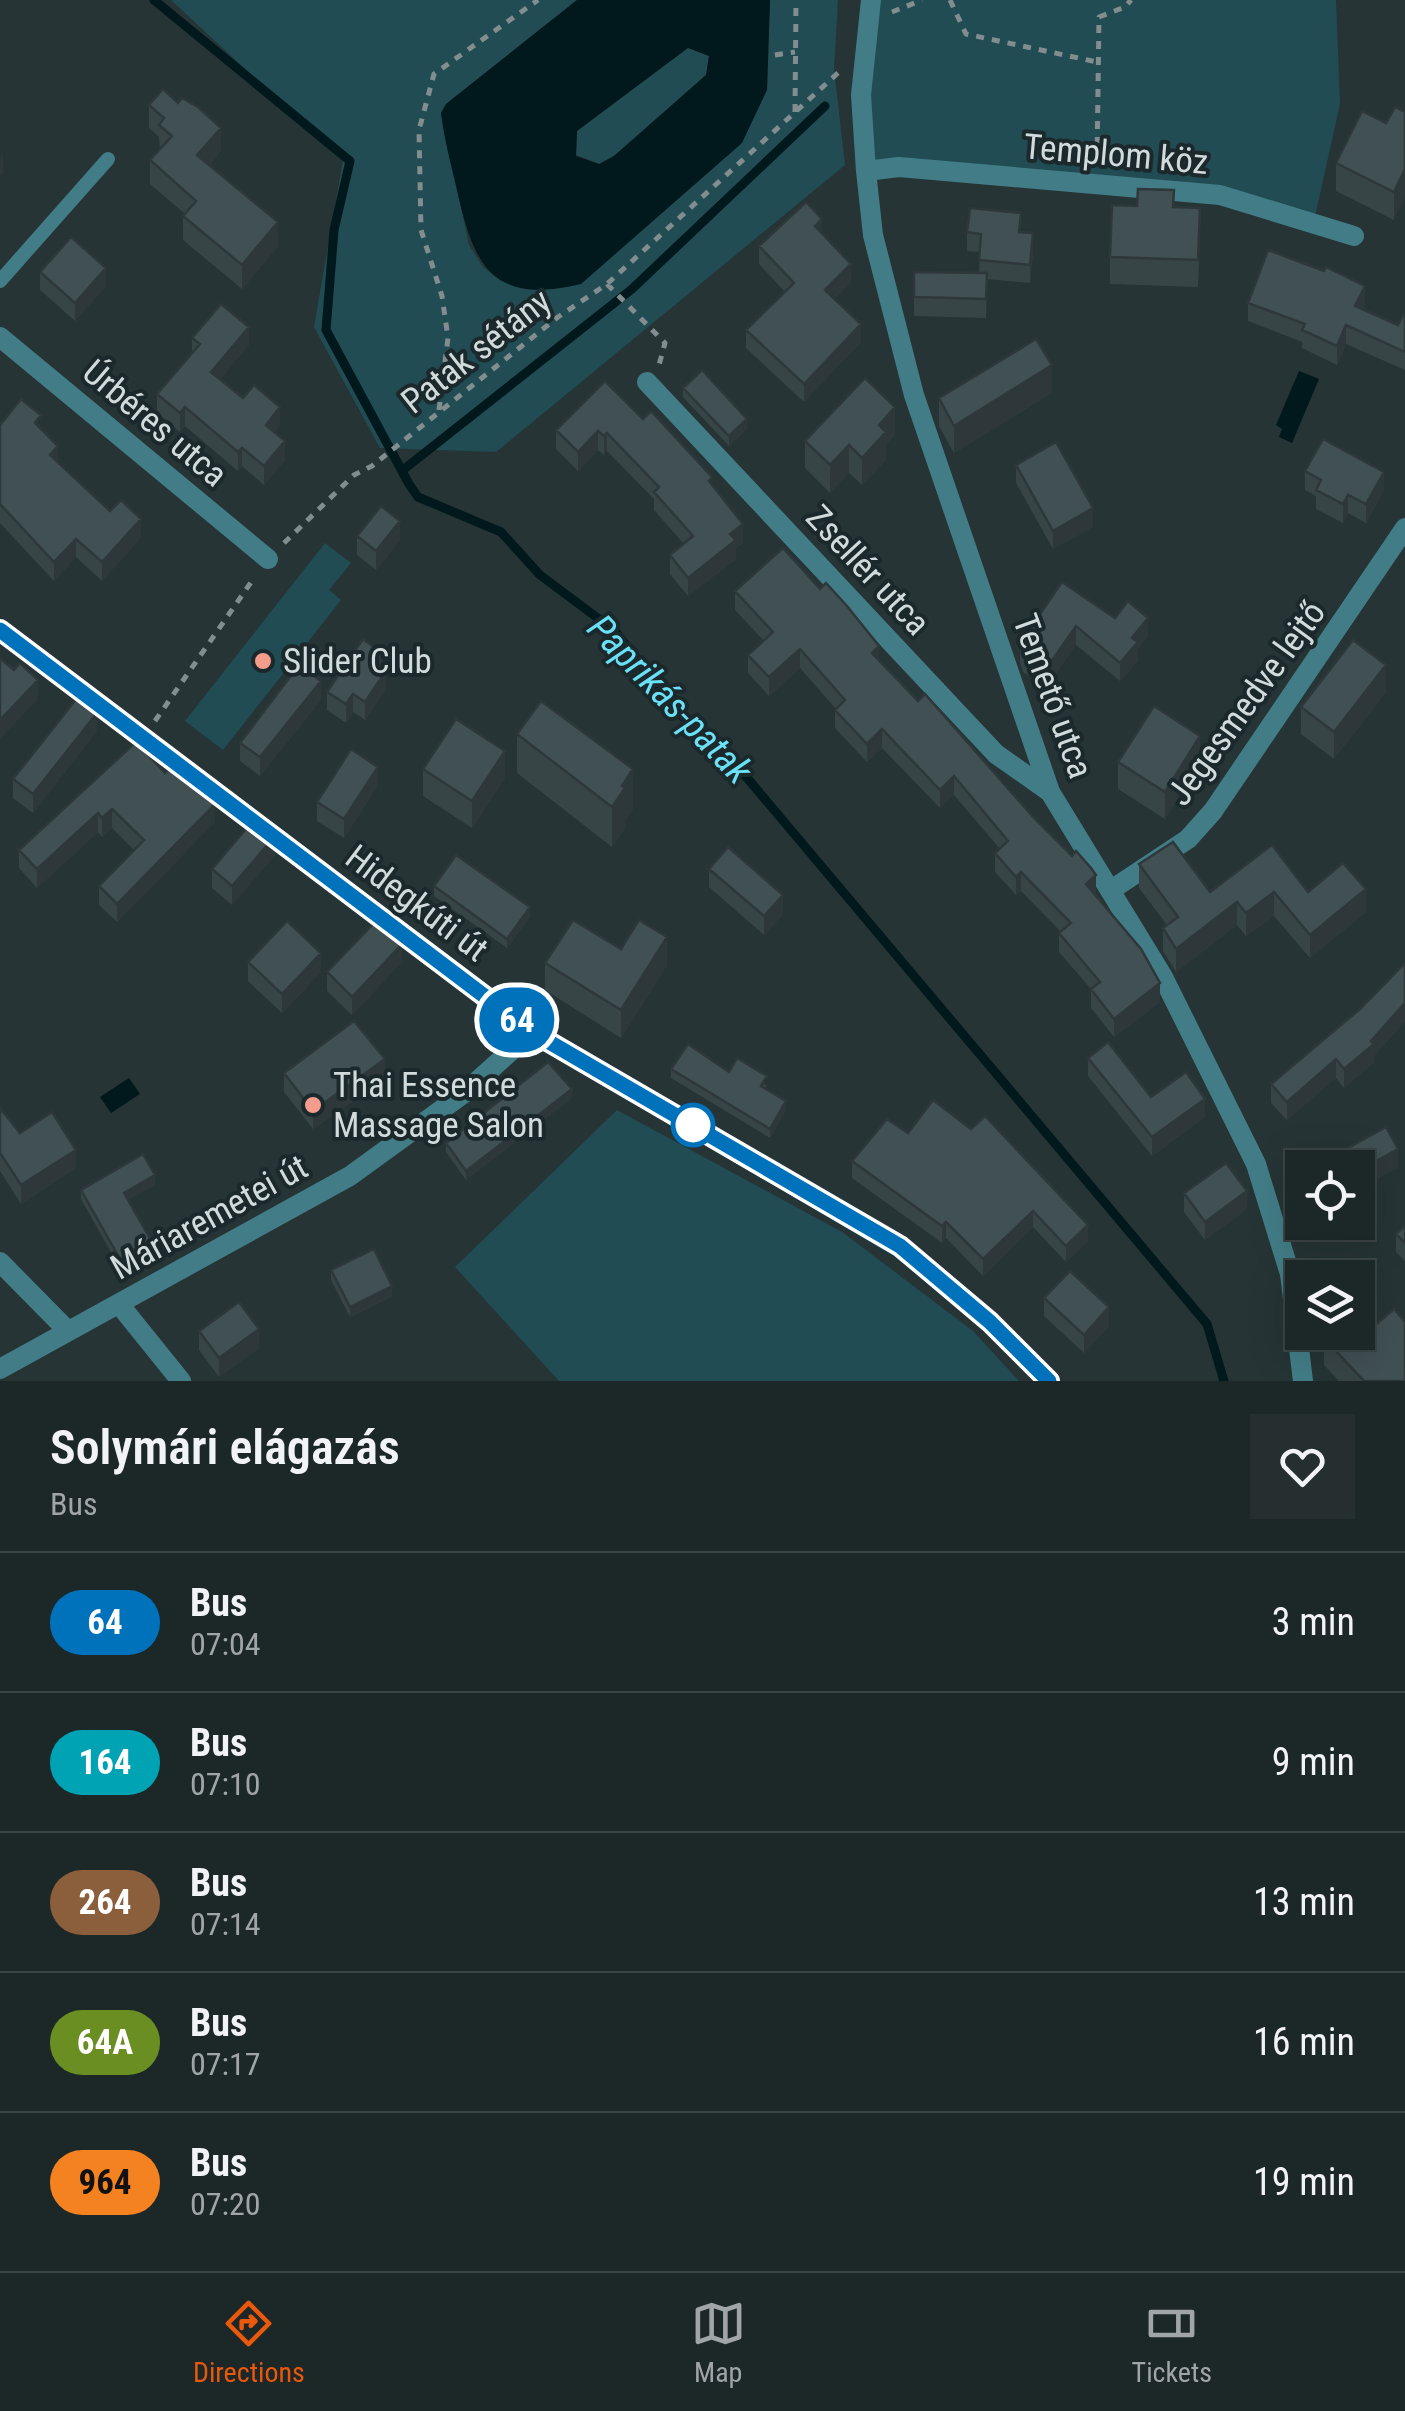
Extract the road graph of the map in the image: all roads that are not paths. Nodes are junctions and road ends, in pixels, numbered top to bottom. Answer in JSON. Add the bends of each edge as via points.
{"nodes":[{"id":1,"x":871,"y":0,"type":"edge"},
{"id":2,"x":108,"y":159,"type":"dead end"},
{"id":3,"x":866,"y":170,"type":"junction"},
{"id":4,"x":1354,"y":236,"type":"dead end"},
{"id":5,"x":0,"y":281,"type":"edge"},
{"id":6,"x":0,"y":337,"type":"edge"},
{"id":7,"x":648,"y":382,"type":"road end"},
{"id":8,"x":1405,"y":528,"type":"edge"},
{"id":9,"x":268,"y":558,"type":"road end"},
{"id":10,"x":0,"y":630,"type":"edge"},
{"id":11,"x":1050,"y":792,"type":"junction"},
{"id":12,"x":1112,"y":890,"type":"junction"},
{"id":13,"x":532,"y":1032,"type":"junction"},
{"id":14,"x":0,"y":1262,"type":"edge"},
{"id":15,"x":119,"y":1304,"type":"junction"},
{"id":16,"x":68,"y":1331,"type":"junction"},
{"id":17,"x":0,"y":1369,"type":"edge"},
{"id":18,"x":1304,"y":1379,"type":"edge"},
{"id":19,"x":181,"y":1381,"type":"edge"},
{"id":20,"x":1049,"y":1381,"type":"edge"}],
"edges":[{"from":1,"to":3,"type":"street","name":"Temető utca","via":[[861,96]]},
{"from":2,"to":5,"type":"lane"},
{"from":3,"to":4,"type":"street","name":"Templom köz","via":[[1220,195]]},
{"from":3,"to":11,"type":"street","name":"Temető utca","via":[[873,235],[914,395]]},
{"from":6,"to":9,"type":"street","name":"Úrbéres utca"},
{"from":7,"to":11,"type":"street","name":"Zsellér utca","via":[[996,754]]},
{"from":8,"to":12,"type":"street","name":"Jegesmedve lejtő","via":[[1214,812],[1188,839]]},
{"from":10,"to":13,"type":"main road","name":"Hidegkúti út"},
{"from":11,"to":12,"type":"street","name":"Temető utca"},
{"from":12,"to":18,"type":"street","name":"Temető utca","via":[[1256,1164],[1290,1274]]},
{"from":13,"to":15,"type":"street","name":"Máriaremetei út","via":[[463,1094],[350,1176]]},
{"from":13,"to":20,"type":"main road","name":"Hidegkúti út","via":[[900,1246]]},
{"from":14,"to":16,"type":"street"},
{"from":15,"to":16,"type":"street","name":"Máriaremetei út"},
{"from":15,"to":19,"type":"street"},
{"from":16,"to":17,"type":"street","name":"Máriaremetei út"}]}
